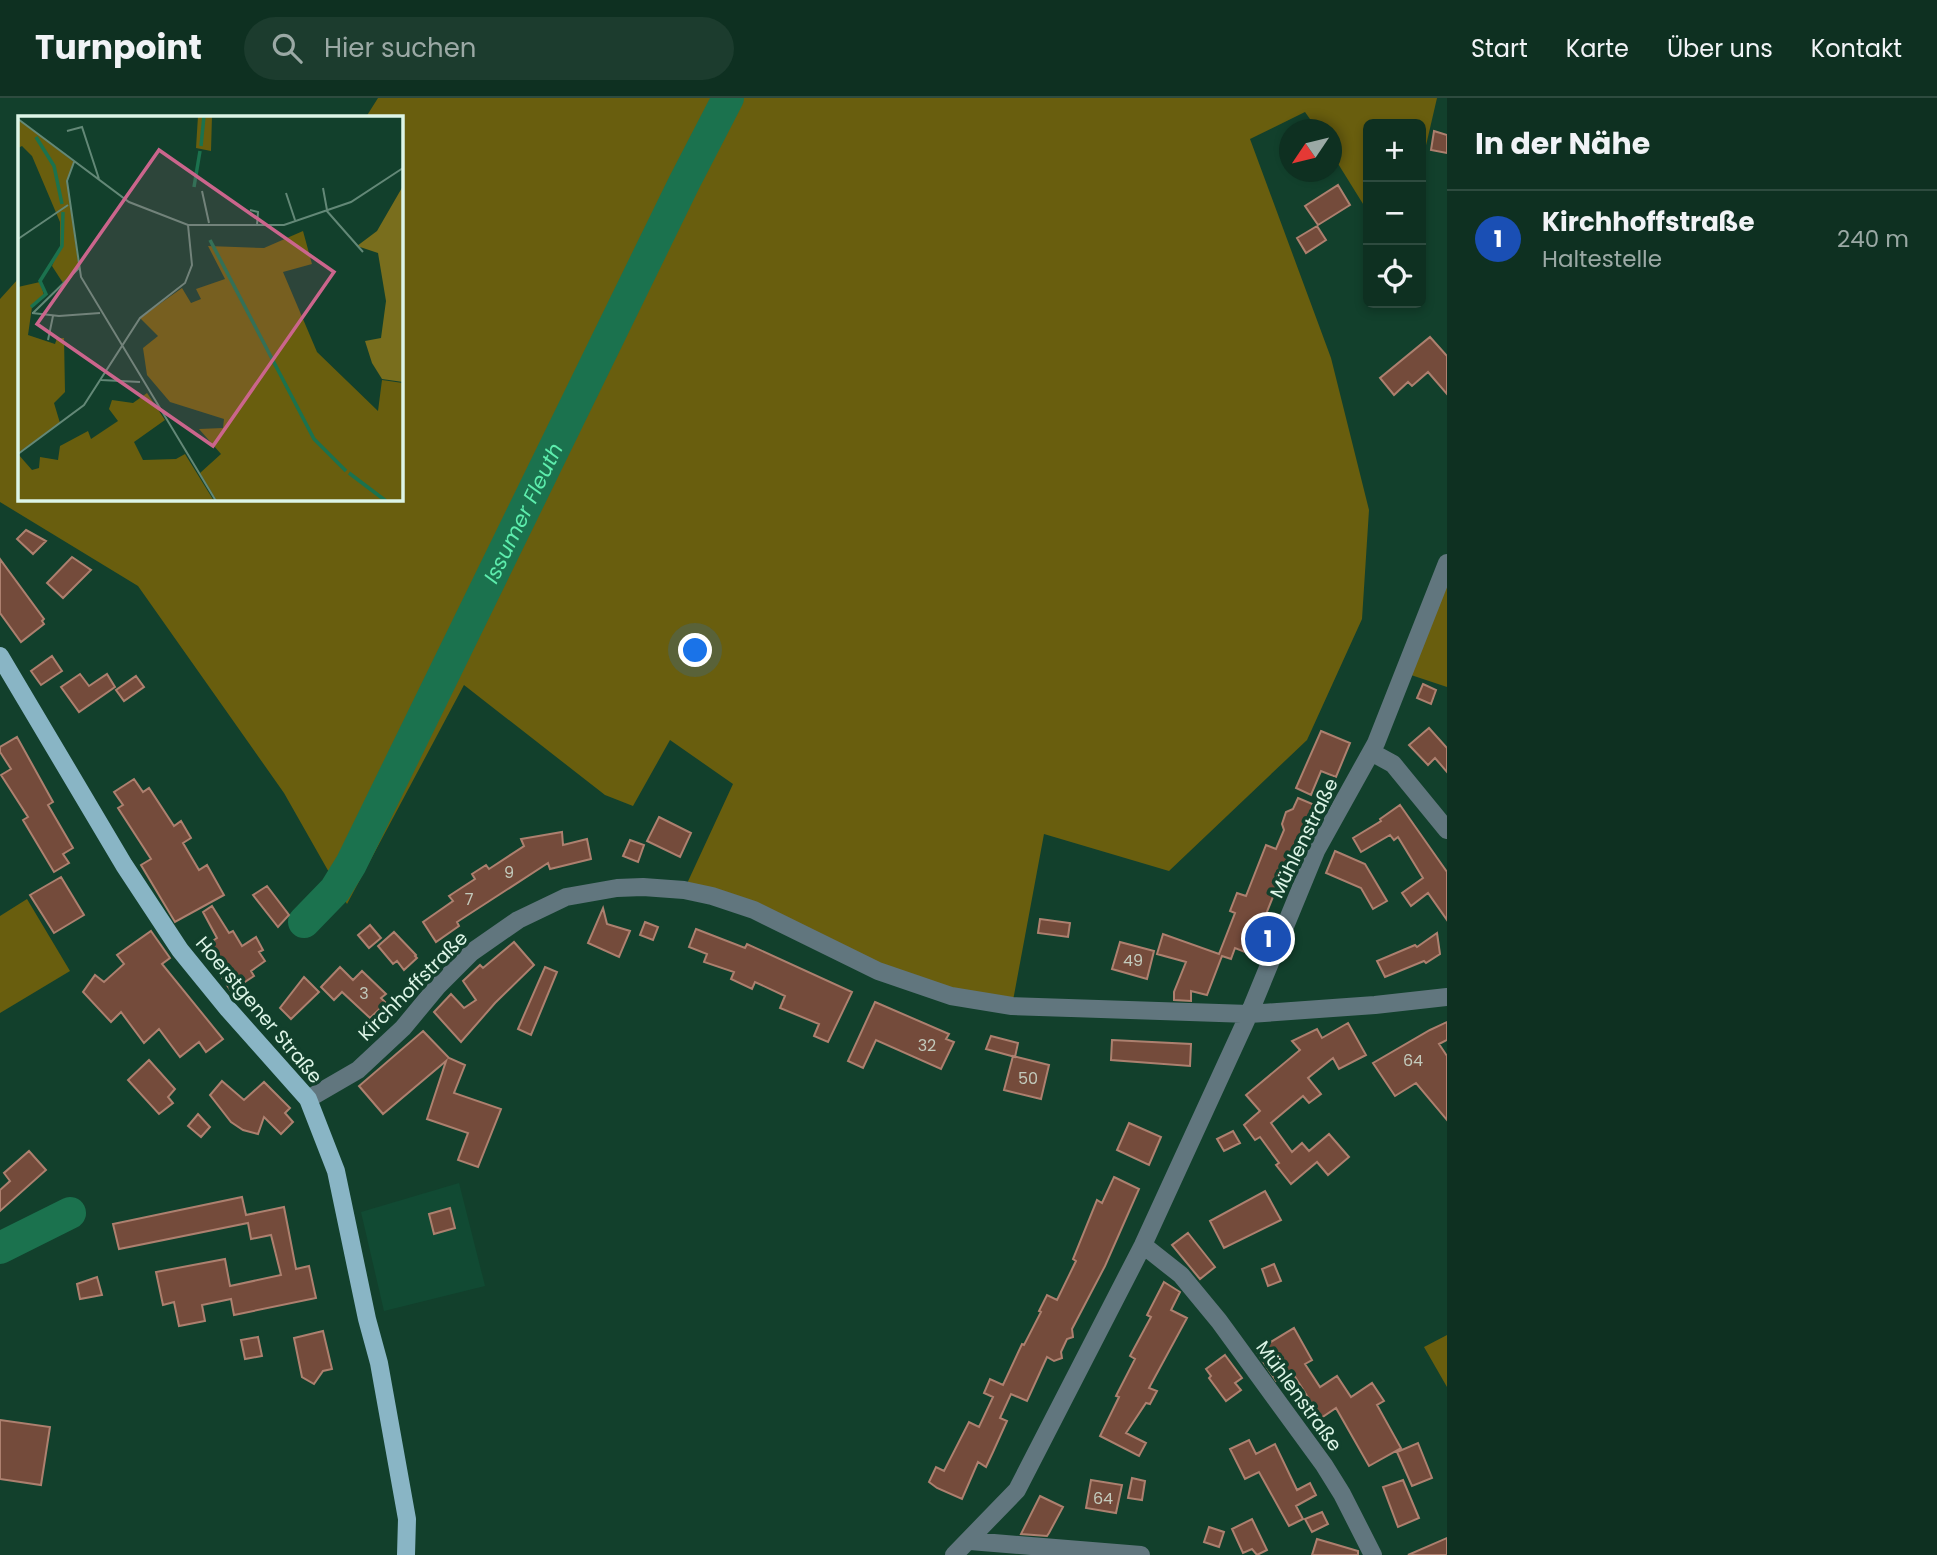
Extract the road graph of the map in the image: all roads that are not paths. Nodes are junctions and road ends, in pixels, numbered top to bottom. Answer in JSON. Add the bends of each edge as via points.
{"nodes":[{"id":1,"x":1447,"y":563,"type":"edge"},
{"id":2,"x":0,"y":656,"type":"edge"},
{"id":3,"x":1371,"y":751,"type":"junction"},
{"id":4,"x":1447,"y":830,"type":"edge"},
{"id":5,"x":1447,"y":997,"type":"edge"},
{"id":6,"x":1249,"y":1014,"type":"junction"},
{"id":7,"x":308,"y":1099,"type":"junction"},
{"id":8,"x":1143,"y":1245,"type":"junction"},
{"id":9,"x":970,"y":1541,"type":"junction"},
{"id":10,"x":406,"y":1555,"type":"edge"},
{"id":11,"x":954,"y":1555,"type":"edge"},
{"id":12,"x":1141,"y":1555,"type":"edge"},
{"id":13,"x":1373,"y":1555,"type":"edge"}],
"edges":[{"from":1,"to":3,"type":"street","name":"Mühlenstraße"},
{"from":2,"to":7,"type":"main road","name":"Hoerstgener Straße","via":[[180,950]]},
{"from":3,"to":4,"type":"street","via":[[1393,764]]},
{"from":3,"to":6,"type":"street","name":"Mühlenstraße","via":[[1316,851]]},
{"from":5,"to":6,"type":"street","name":"Kirchhoffstraße"},
{"from":6,"to":7,"type":"street","name":"Kirchhoffstraße","via":[[1012,1006],[951,996],[878,971],[754,910],[712,896],[617,888],[566,897],[517,920],[472,952],[358,1070]]},
{"from":6,"to":8,"type":"street","name":"Mühlenstraße"},
{"from":7,"to":10,"type":"main road","name":"Hoerstgener Straße","via":[[336,1171],[379,1363],[407,1519]]},
{"from":8,"to":9,"type":"street","name":"Mühlenstraße","via":[[1017,1489]]},
{"from":8,"to":13,"type":"street","name":"Mühlenstraße","via":[[1181,1275],[1219,1321],[1324,1465]]},
{"from":9,"to":11,"type":"street","name":"Mühlenstraße"},
{"from":9,"to":12,"type":"street"}]}
